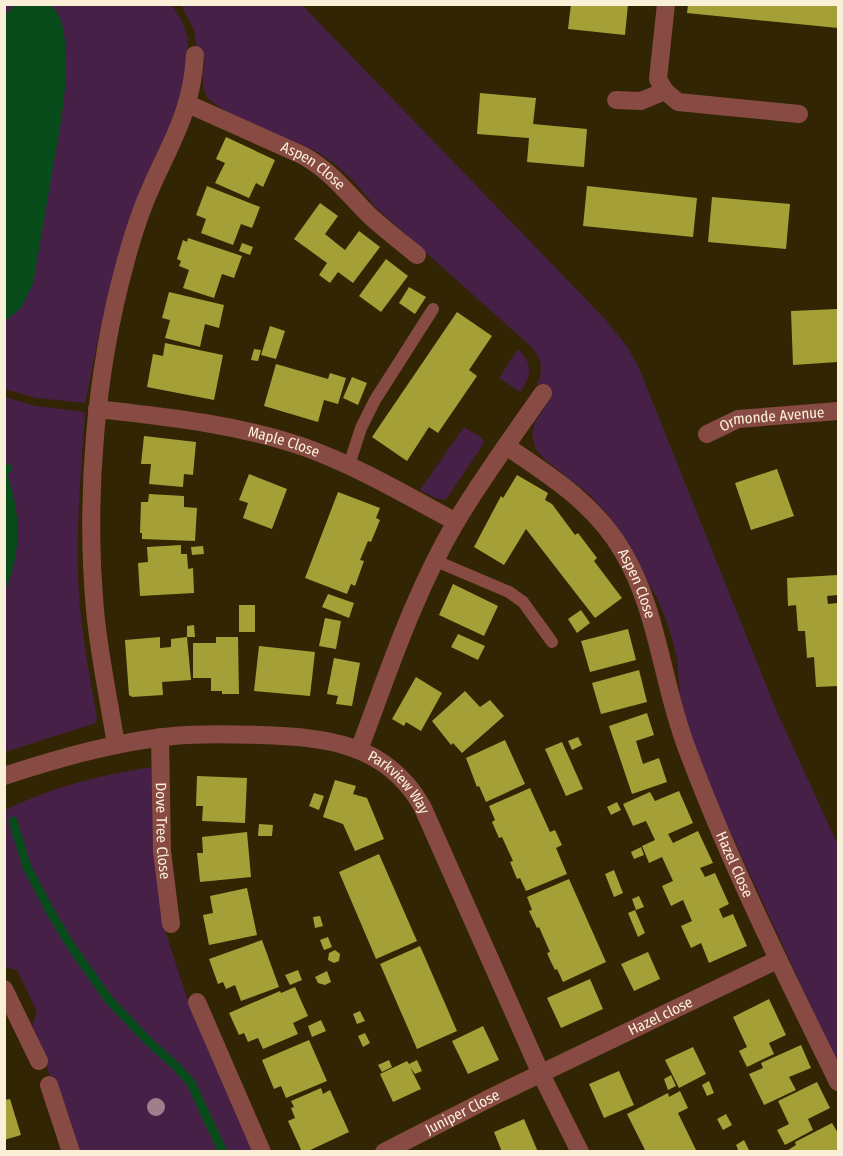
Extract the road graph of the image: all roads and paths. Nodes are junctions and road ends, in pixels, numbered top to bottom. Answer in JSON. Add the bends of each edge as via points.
{"nodes":[{"id":1,"x":666,"y":4,"type":"edge"},
{"id":2,"x":195,"y":56,"type":"dead end"},
{"id":3,"x":665,"y":91,"type":"junction"},
{"id":4,"x":616,"y":100,"type":"dead end"},
{"id":5,"x":188,"y":104,"type":"junction"},
{"id":6,"x":799,"y":114,"type":"dead end"},
{"id":7,"x":417,"y":255,"type":"dead end"},
{"id":8,"x":433,"y":309,"type":"dead end"},
{"id":9,"x":543,"y":393,"type":"dead end"},
{"id":10,"x":97,"y":409,"type":"junction"},
{"id":11,"x":838,"y":411,"type":"edge"},
{"id":12,"x":706,"y":434,"type":"dead end"},
{"id":13,"x":506,"y":447,"type":"junction"},
{"id":14,"x":349,"y":465,"type":"junction"},
{"id":15,"x":456,"y":522,"type":"junction"},
{"id":16,"x":436,"y":561,"type":"junction"},
{"id":17,"x":552,"y":642,"type":"dead end"},
{"id":18,"x":160,"y":737,"type":"junction"},
{"id":19,"x":116,"y":745,"type":"junction"},
{"id":20,"x":359,"y":750,"type":"junction"},
{"id":21,"x":694,"y":769,"type":"joint"},
{"id":22,"x":4,"y":776,"type":"edge"},
{"id":23,"x":171,"y":924,"type":"dead end"},
{"id":24,"x":777,"y":960,"type":"junction"},
{"id":25,"x":4,"y":989,"type":"edge"},
{"id":26,"x":197,"y":1002,"type":"dead end"},
{"id":27,"x":39,"y":1061,"type":"dead end"},
{"id":28,"x":541,"y":1074,"type":"junction"},
{"id":29,"x":838,"y":1082,"type":"edge"},
{"id":30,"x":50,"y":1085,"type":"dead end"},
{"id":31,"x":71,"y":1152,"type":"edge"},
{"id":32,"x":262,"y":1152,"type":"edge"},
{"id":33,"x":384,"y":1152,"type":"edge"},
{"id":34,"x":580,"y":1152,"type":"edge"}],
"edges":[{"from":1,"to":3,"type":"street","via":[[658,79]]},
{"from":2,"to":5,"type":"street"},
{"from":3,"to":4,"type":"street","via":[[641,101]]},
{"from":3,"to":6,"type":"street","via":[[678,102]]},
{"from":5,"to":7,"type":"street","name":"Aspen Close","via":[[317,164]]},
{"from":5,"to":10,"type":"street","via":[[145,201],[132,241],[108,338]]},
{"from":8,"to":14,"type":"lane","via":[[375,399]]},
{"from":9,"to":13,"type":"street"},
{"from":10,"to":14,"type":"street","name":"Maple Close","via":[[239,429]]},
{"from":10,"to":19,"type":"street","via":[[93,591]]},
{"from":11,"to":12,"type":"street","name":"Ormonde Avenue","via":[[738,419]]},
{"from":13,"to":15,"type":"street"},
{"from":13,"to":21,"type":"street","name":"Aspen Close","via":[[576,495],[623,552],[644,598],[673,708]]},
{"from":14,"to":15,"type":"street","name":"Maple Close"},
{"from":15,"to":16,"type":"street"},
{"from":16,"to":17,"type":"lane","via":[[519,598]]},
{"from":16,"to":20,"type":"street"},
{"from":18,"to":19,"type":"street","name":"Parkview Way"},
{"from":18,"to":20,"type":"street","name":"Parkview Way","via":[[298,737]]},
{"from":18,"to":23,"type":"street","name":"Dove Tree Close","via":[[162,851]]},
{"from":19,"to":22,"type":"street","name":"Parkview Way"},
{"from":20,"to":28,"type":"street","name":"Parkview Way","via":[[398,774],[417,797]]},
{"from":21,"to":24,"type":"street","name":"Hazel Close"},
{"from":24,"to":28,"type":"street","name":"Hazel close"},
{"from":24,"to":29,"type":"street","name":"Hazel Close"},
{"from":25,"to":27,"type":"street"},
{"from":26,"to":32,"type":"street"},
{"from":28,"to":33,"type":"street","name":"Juniper Close"},
{"from":28,"to":34,"type":"street","name":"Parkview Way"},
{"from":30,"to":31,"type":"street"}]}
